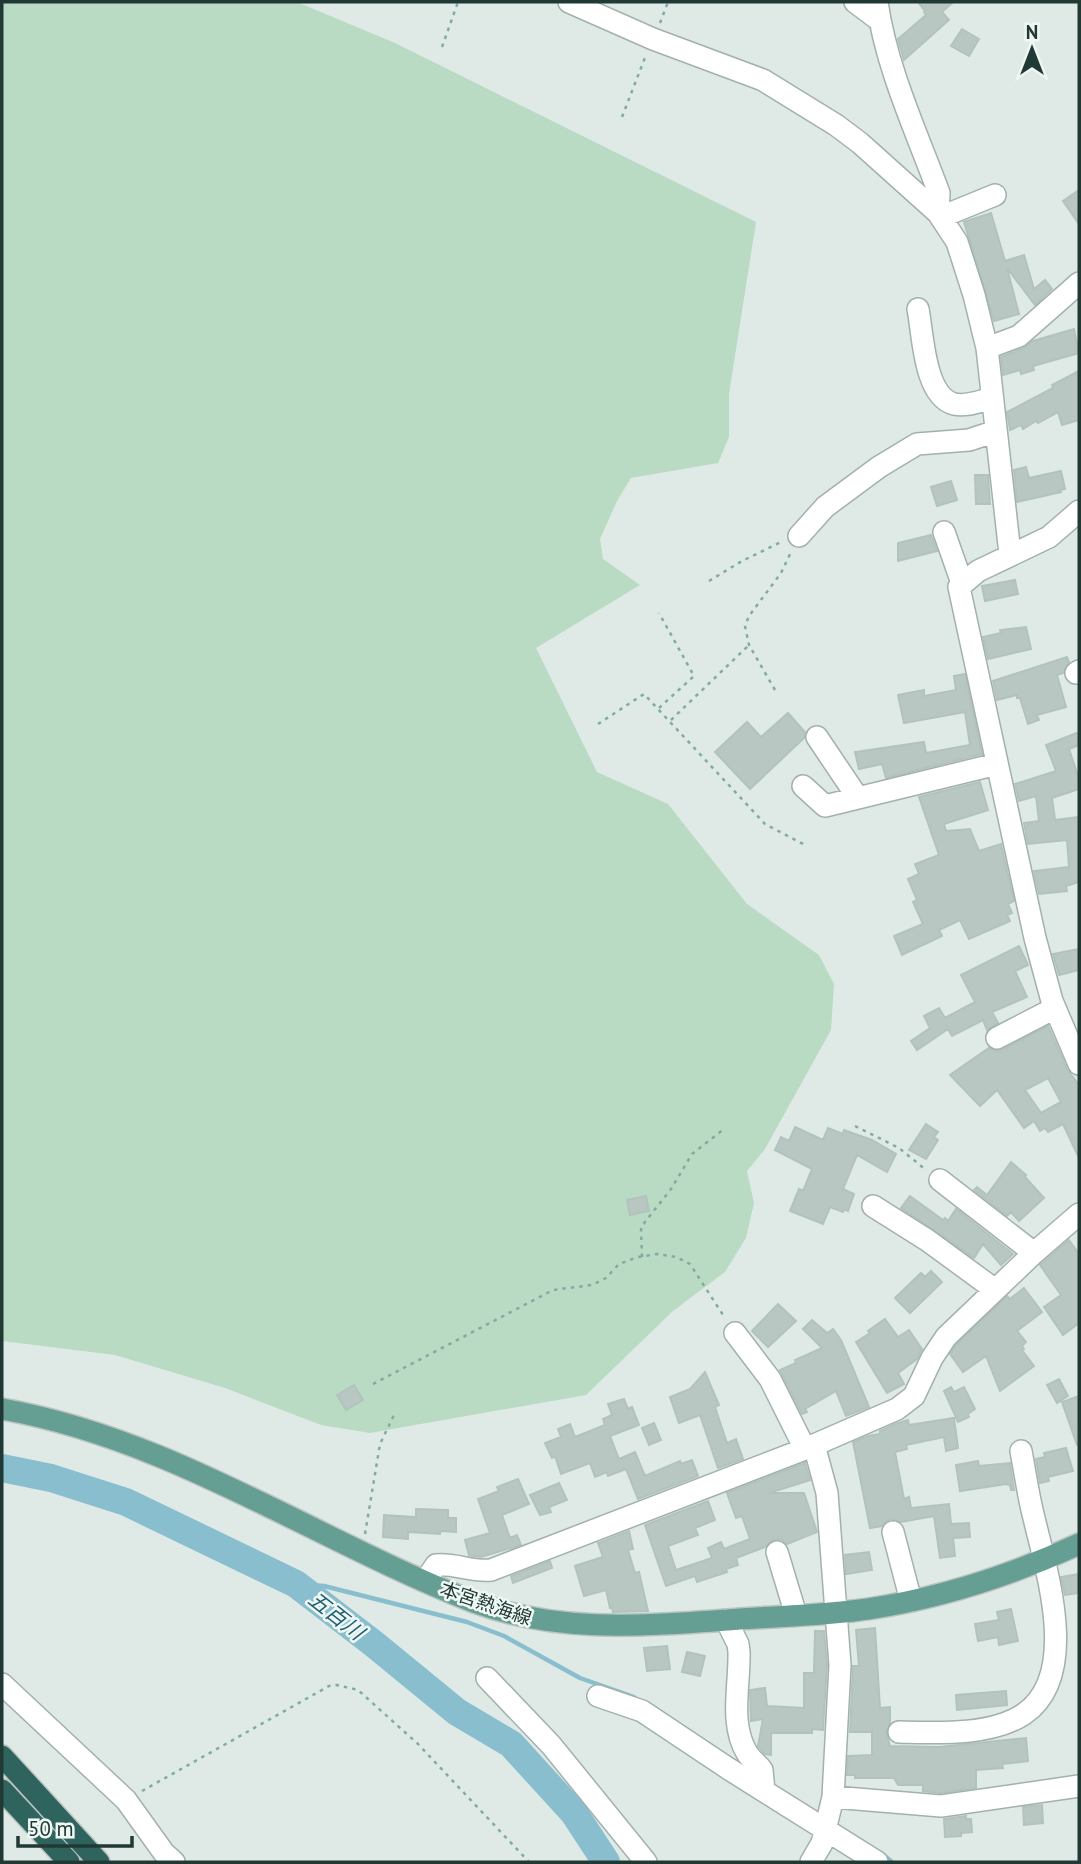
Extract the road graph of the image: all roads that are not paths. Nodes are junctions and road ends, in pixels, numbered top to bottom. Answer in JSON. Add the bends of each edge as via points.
{"nodes":[{"id":1,"x":569,"y":2,"type":"edge"},
{"id":2,"x":855,"y":2,"type":"edge"},
{"id":3,"x":878,"y":11,"type":"edge"},
{"id":4,"x":995,"y":195,"type":"dead end"},
{"id":5,"x":939,"y":215,"type":"junction"},
{"id":6,"x":1079,"y":283,"type":"edge"},
{"id":7,"x":918,"y":309,"type":"dead end"},
{"id":8,"x":987,"y":348,"type":"junction"},
{"id":9,"x":992,"y":398,"type":"junction"},
{"id":10,"x":996,"y":431,"type":"junction"},
{"id":11,"x":1079,"y":511,"type":"edge"},
{"id":12,"x":944,"y":532,"type":"dead end"},
{"id":13,"x":799,"y":536,"type":"road end"},
{"id":14,"x":1010,"y":554,"type":"junction"},
{"id":15,"x":962,"y":583,"type":"junction"},
{"id":16,"x":817,"y":737,"type":"dead end"},
{"id":17,"x":997,"y":764,"type":"junction"},
{"id":18,"x":803,"y":786,"type":"dead end"},
{"id":19,"x":858,"y":798,"type":"junction"},
{"id":20,"x":1055,"y":1008,"type":"junction"},
{"id":21,"x":997,"y":1038,"type":"dead end"},
{"id":22,"x":1079,"y":1063,"type":"edge"},
{"id":23,"x":940,"y":1180,"type":"road end"},
{"id":24,"x":873,"y":1206,"type":"dead end"},
{"id":25,"x":1079,"y":1214,"type":"edge"},
{"id":26,"x":1034,"y":1253,"type":"junction"},
{"id":27,"x":994,"y":1289,"type":"junction"},
{"id":28,"x":735,"y":1333,"type":"road end"},
{"id":29,"x":2,"y":1409,"type":"edge"},
{"id":30,"x":810,"y":1447,"type":"junction"},
{"id":31,"x":1021,"y":1451,"type":"dead end"},
{"id":32,"x":893,"y":1532,"type":"dead end"},
{"id":33,"x":1079,"y":1544,"type":"edge"},
{"id":34,"x":777,"y":1552,"type":"dead end"},
{"id":35,"x":1045,"y":1559,"type":"junction"},
{"id":36,"x":425,"y":1581,"type":"junction"},
{"id":37,"x":911,"y":1601,"type":"junction"},
{"id":38,"x":835,"y":1612,"type":"junction"},
{"id":39,"x":796,"y":1615,"type":"junction"},
{"id":40,"x":726,"y":1620,"type":"junction"},
{"id":41,"x":487,"y":1678,"type":"dead end"},
{"id":42,"x":2,"y":1684,"type":"edge"},
{"id":43,"x":598,"y":1696,"type":"dead end"},
{"id":44,"x":899,"y":1732,"type":"dead end"},
{"id":45,"x":2,"y":1756,"type":"edge"},
{"id":46,"x":1079,"y":1786,"type":"edge"},
{"id":47,"x":2,"y":1790,"type":"edge"},
{"id":48,"x":764,"y":1791,"type":"junction"},
{"id":49,"x":833,"y":1797,"type":"junction"},
{"id":50,"x":825,"y":1830,"type":"junction"},
{"id":51,"x":164,"y":1859,"type":"edge"},
{"id":52,"x":69,"y":1862,"type":"edge"},
{"id":53,"x":99,"y":1862,"type":"edge"},
{"id":54,"x":646,"y":1862,"type":"edge"},
{"id":55,"x":811,"y":1862,"type":"edge"},
{"id":56,"x":877,"y":1862,"type":"edge"}],
"edges":[{"from":1,"to":5,"type":"street","via":[[763,80],[852,137]]},
{"from":2,"to":3,"type":"street"},
{"from":3,"to":5,"type":"street","via":[[893,68],[939,193]]},
{"from":4,"to":5,"type":"street"},
{"from":5,"to":8,"type":"street","via":[[957,242]]},
{"from":6,"to":8,"type":"street","via":[[1019,336]]},
{"from":7,"to":9,"type":"street","via":[[928,368],[938,393],[965,405]]},
{"from":8,"to":9,"type":"street"},
{"from":9,"to":10,"type":"street"},
{"from":10,"to":13,"type":"street","via":[[969,440],[918,444],[825,507]]},
{"from":10,"to":14,"type":"street"},
{"from":11,"to":14,"type":"street","via":[[1037,545]]},
{"from":12,"to":15,"type":"street"},
{"from":14,"to":15,"type":"street"},
{"from":15,"to":17,"type":"street","via":[[960,593]]},
{"from":16,"to":19,"type":"street"},
{"from":17,"to":19,"type":"street"},
{"from":17,"to":20,"type":"street"},
{"from":18,"to":19,"type":"street","via":[[825,806]]},
{"from":20,"to":21,"type":"street"},
{"from":20,"to":22,"type":"street"},
{"from":23,"to":26,"type":"street"},
{"from":24,"to":27,"type":"street"},
{"from":25,"to":26,"type":"street"},
{"from":26,"to":27,"type":"street"},
{"from":27,"to":30,"type":"street","via":[[946,1337],[908,1402]]},
{"from":28,"to":30,"type":"street"},
{"from":29,"to":36,"type":"main road","name":"本宮熱海線","via":[[62,1423],[174,1461]]},
{"from":30,"to":36,"type":"street","via":[[491,1570],[436,1565]]},
{"from":30,"to":38,"type":"street","via":[[827,1493]]},
{"from":31,"to":35,"type":"street"},
{"from":32,"to":37,"type":"street"},
{"from":33,"to":35,"type":"main road","name":"本宮熱海線"},
{"from":34,"to":39,"type":"street"},
{"from":35,"to":37,"type":"main road","name":"本宮熱海線","via":[[981,1583]]},
{"from":35,"to":44,"type":"street","via":[[1058,1645],[1051,1684],[1040,1700],[1024,1714],[1000,1724],[944,1733]]},
{"from":36,"to":40,"type":"main road","name":"本宮熱海線","via":[[475,1602],[541,1621],[616,1627]]},
{"from":37,"to":38,"type":"main road","name":"本宮熱海線"},
{"from":38,"to":39,"type":"main road","name":"本宮熱海線"},
{"from":38,"to":49,"type":"street","via":[[840,1665]]},
{"from":39,"to":40,"type":"main road","name":"本宮熱海線"},
{"from":40,"to":48,"type":"street","via":[[738,1644],[736,1705],[744,1749],[762,1770]]},
{"from":41,"to":54,"type":"street","via":[[551,1745]]},
{"from":42,"to":51,"type":"street","via":[[126,1800]]},
{"from":43,"to":48,"type":"street","via":[[642,1711]]},
{"from":45,"to":53,"type":"highway"},
{"from":46,"to":49,"type":"street","via":[[941,1806]]},
{"from":47,"to":52,"type":"highway"},
{"from":48,"to":50,"type":"street"},
{"from":49,"to":50,"type":"street"},
{"from":50,"to":55,"type":"street"},
{"from":50,"to":56,"type":"street"}]}
